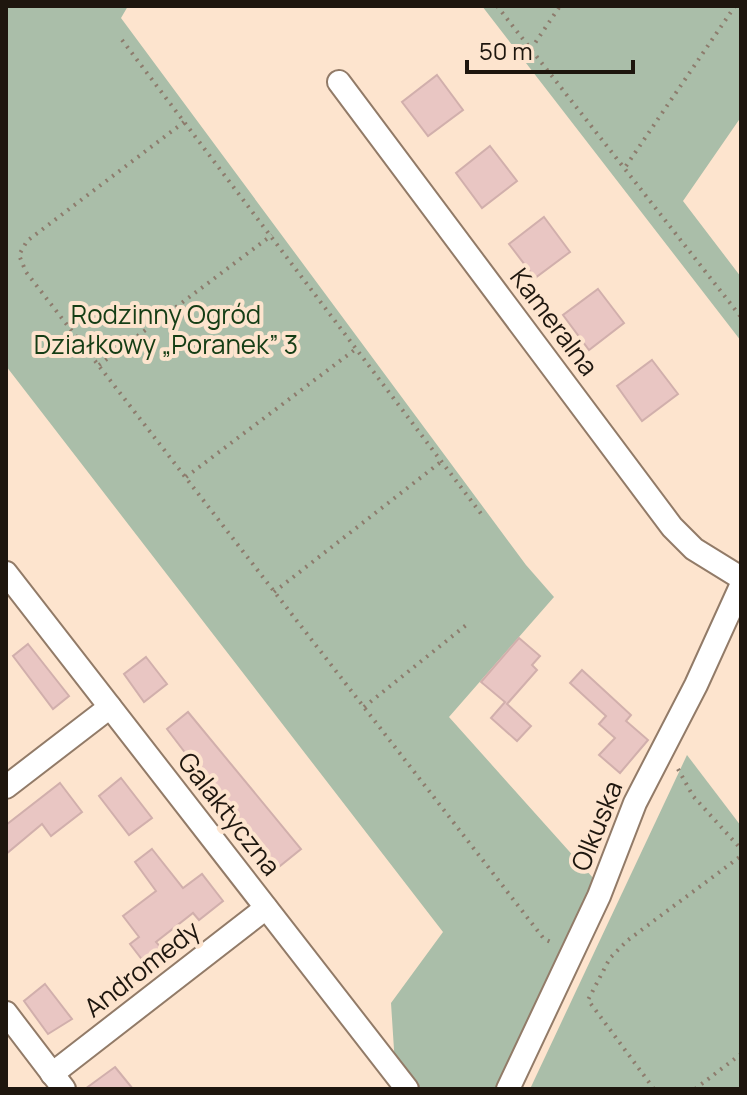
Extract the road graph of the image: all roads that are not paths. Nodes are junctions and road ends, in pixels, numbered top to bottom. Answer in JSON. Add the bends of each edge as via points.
{"nodes":[{"id":1,"x":339,"y":82,"type":"dead end"},
{"id":2,"x":6,"y":573,"type":"edge"},
{"id":3,"x":741,"y":578,"type":"edge"},
{"id":4,"x":741,"y":586,"type":"edge"},
{"id":5,"x":110,"y":707,"type":"junction"},
{"id":6,"x":6,"y":787,"type":"edge"},
{"id":7,"x":266,"y":908,"type":"junction"},
{"id":8,"x":6,"y":1013,"type":"edge"},
{"id":9,"x":58,"y":1082,"type":"edge"},
{"id":10,"x":407,"y":1089,"type":"edge"},
{"id":11,"x":508,"y":1089,"type":"edge"}],
"edges":[{"from":1,"to":3,"type":"street","name":"Kameralna","via":[[672,527],[694,549]]},
{"from":2,"to":5,"type":"street","name":"Galaktyczna"},
{"from":4,"to":11,"type":"street","name":"Olkuska","via":[[635,803],[573,953]]},
{"from":5,"to":6,"type":"street"},
{"from":5,"to":7,"type":"street","name":"Galaktyczna"},
{"from":7,"to":9,"type":"street","name":"Andromedy"},
{"from":7,"to":10,"type":"street","name":"Galaktyczna"},
{"from":8,"to":9,"type":"street"}]}
